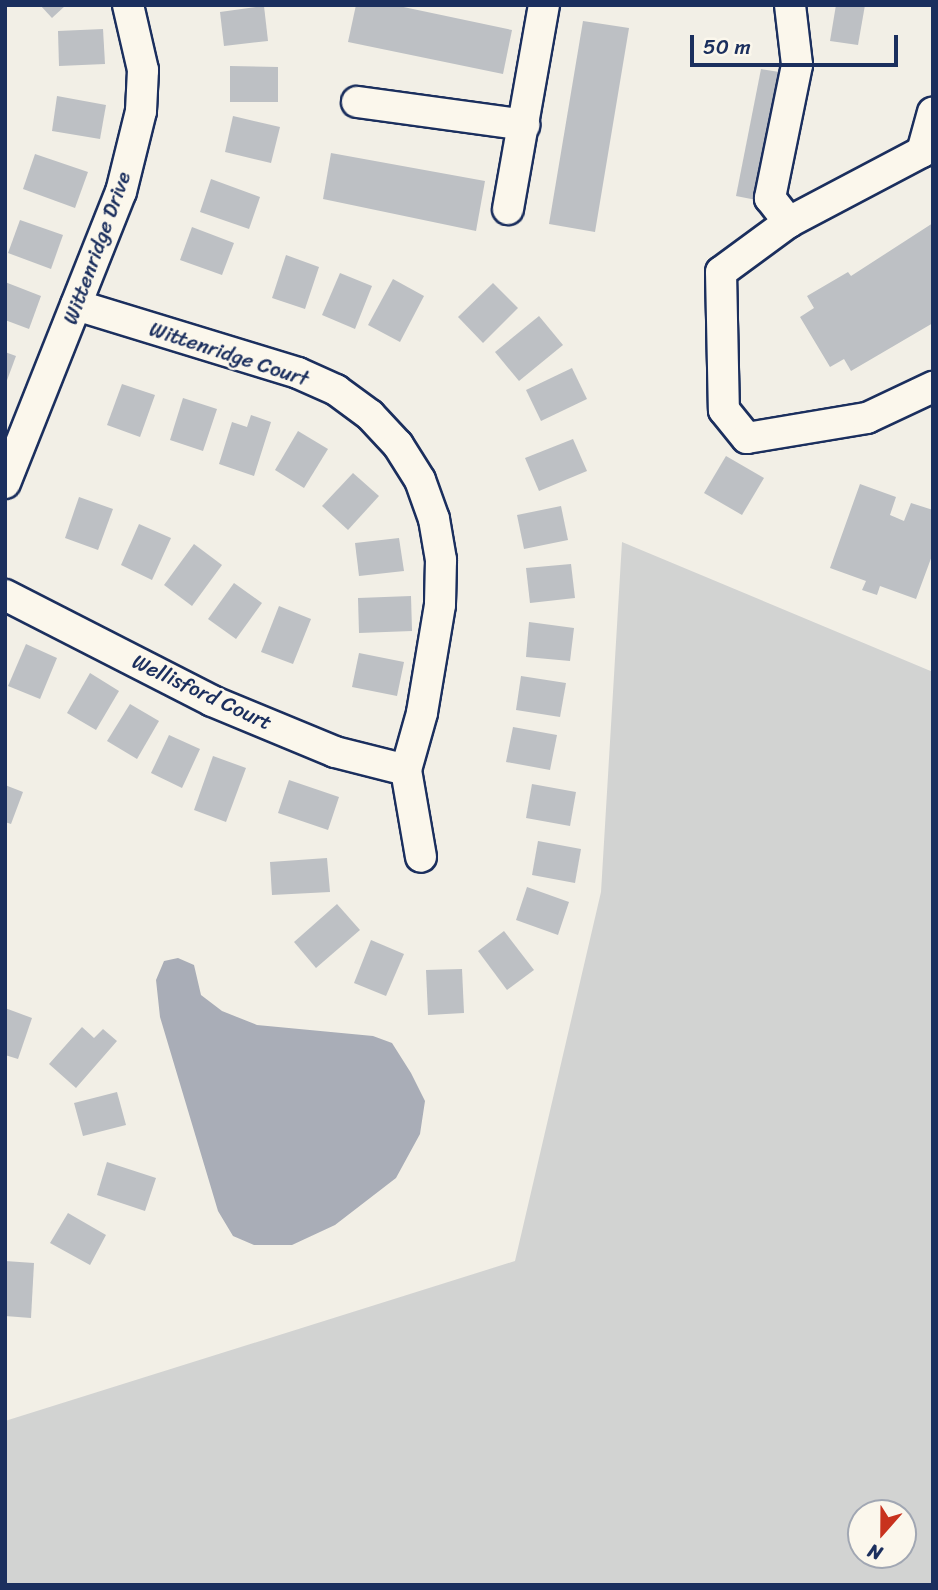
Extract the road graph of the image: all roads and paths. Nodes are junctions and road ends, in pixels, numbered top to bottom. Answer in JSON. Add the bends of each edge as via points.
{"nodes":[{"id":1,"x":128,"y":5,"type":"edge"},
{"id":2,"x":544,"y":5,"type":"edge"},
{"id":3,"x":790,"y":5,"type":"edge"},
{"id":4,"x":357,"y":102,"type":"dead end"},
{"id":5,"x":933,"y":112,"type":"edge"},
{"id":6,"x":524,"y":125,"type":"junction"},
{"id":7,"x":508,"y":209,"type":"dead end"},
{"id":8,"x":789,"y":222,"type":"junction"},
{"id":9,"x":76,"y":305,"type":"junction"},
{"id":10,"x":926,"y":402,"type":"edge"},
{"id":11,"x":5,"y":483,"type":"edge"},
{"id":12,"x":5,"y":595,"type":"edge"},
{"id":13,"x":406,"y":770,"type":"junction"},
{"id":14,"x":421,"y":858,"type":"dead end"}],
"edges":[{"from":1,"to":9,"type":"street","name":"Wittenridge Drive","via":[[143,70],[141,111],[121,192]]},
{"from":2,"to":6,"type":"street"},
{"from":3,"to":8,"type":"street","via":[[797,65],[770,198]]},
{"from":4,"to":6,"type":"street"},
{"from":5,"to":8,"type":"street","via":[[922,152]]},
{"from":6,"to":7,"type":"street"},
{"from":8,"to":10,"type":"street","via":[[721,272],[724,410],[747,438],[867,418]]},
{"from":9,"to":11,"type":"street","name":"Wittenridge Drive"},
{"from":9,"to":13,"type":"street","name":"Wittenridge Court","via":[[298,373],[336,390],[370,415],[398,445],[425,493],[441,560],[440,605],[429,673]]},
{"from":12,"to":13,"type":"street","name":"Wellisford Court","via":[[212,701],[335,752]]},
{"from":13,"to":14,"type":"street","name":"Wittenridge Court"}]}
